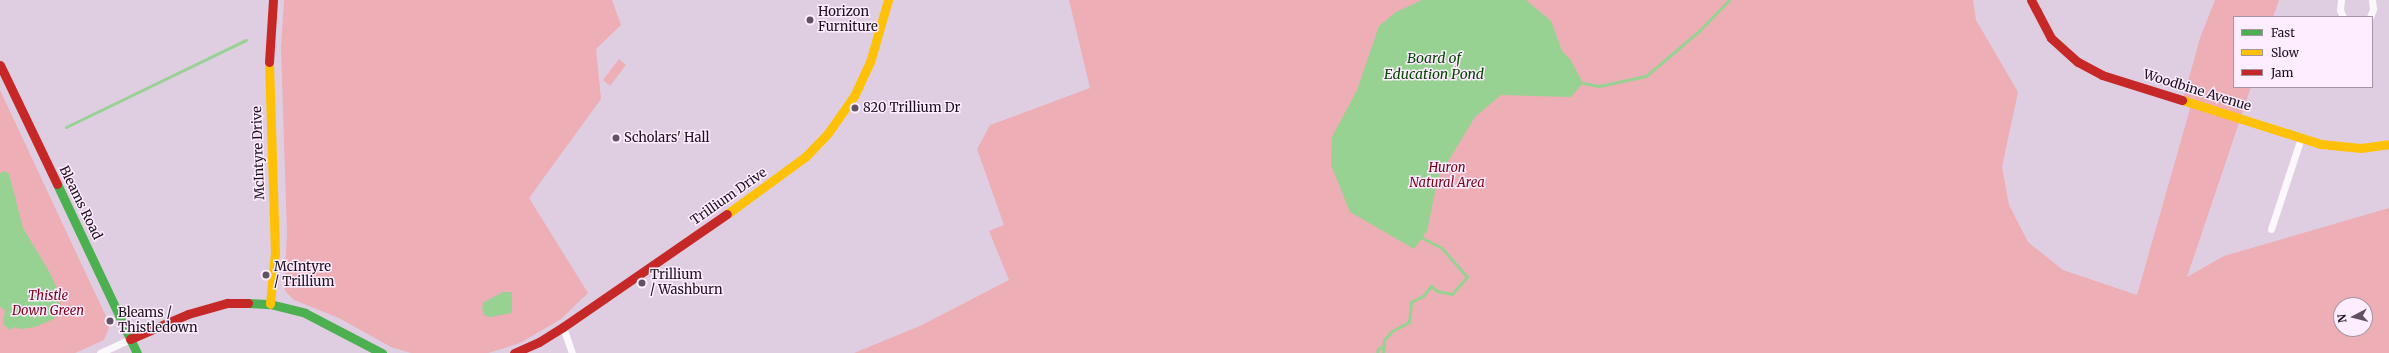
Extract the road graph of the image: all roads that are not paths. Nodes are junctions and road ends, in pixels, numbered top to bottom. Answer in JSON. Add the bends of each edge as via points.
{"nodes":[{"id":1,"x":273,"y":0,"type":"edge"},
{"id":2,"x":888,"y":0,"type":"edge"},
{"id":3,"x":2031,"y":0,"type":"edge"},
{"id":4,"x":2341,"y":0,"type":"edge"},
{"id":5,"x":2372,"y":0,"type":"edge"},
{"id":6,"x":2343,"y":16,"type":"edge"},
{"id":7,"x":2370,"y":16,"type":"edge"},
{"id":8,"x":0,"y":65,"type":"edge"},
{"id":9,"x":2301,"y":138,"type":"junction"},
{"id":10,"x":2389,"y":144,"type":"edge"},
{"id":11,"x":2271,"y":229,"type":"dead end"},
{"id":12,"x":270,"y":304,"type":"junction"},
{"id":13,"x":563,"y":327,"type":"junction"},
{"id":14,"x":130,"y":340,"type":"junction"},
{"id":15,"x":100,"y":353,"type":"edge"},
{"id":16,"x":137,"y":353,"type":"edge"},
{"id":17,"x":382,"y":353,"type":"edge"},
{"id":18,"x":514,"y":353,"type":"edge"},
{"id":19,"x":572,"y":353,"type":"edge"}],
"edges":[{"from":1,"to":12,"type":"street","name":"McIntyre Drive","via":[[269,58],[275,252]]},
{"from":2,"to":13,"type":"street","name":"Trillium Drive","via":[[870,62],[854,96],[828,133],[806,157]]},
{"from":3,"to":9,"type":"street","name":"Woodbine Avenue","via":[[2051,38],[2078,62],[2102,75]]},
{"from":4,"to":6,"type":"street"},
{"from":5,"to":7,"type":"street"},
{"from":8,"to":14,"type":"street","name":"Bleams Road"},
{"from":9,"to":10,"type":"street","name":"Woodbine Avenue","via":[[2341,147],[2361,148]]},
{"from":9,"to":11,"type":"street"},
{"from":12,"to":14,"type":"street","via":[[227,303],[188,314]]},
{"from":12,"to":17,"type":"street","via":[[305,313]]},
{"from":13,"to":18,"type":"street","name":"Trillium Drive","via":[[539,342]]},
{"from":13,"to":19,"type":"street"},
{"from":14,"to":15,"type":"street"},
{"from":14,"to":16,"type":"street","name":"Bleams Road"}]}
